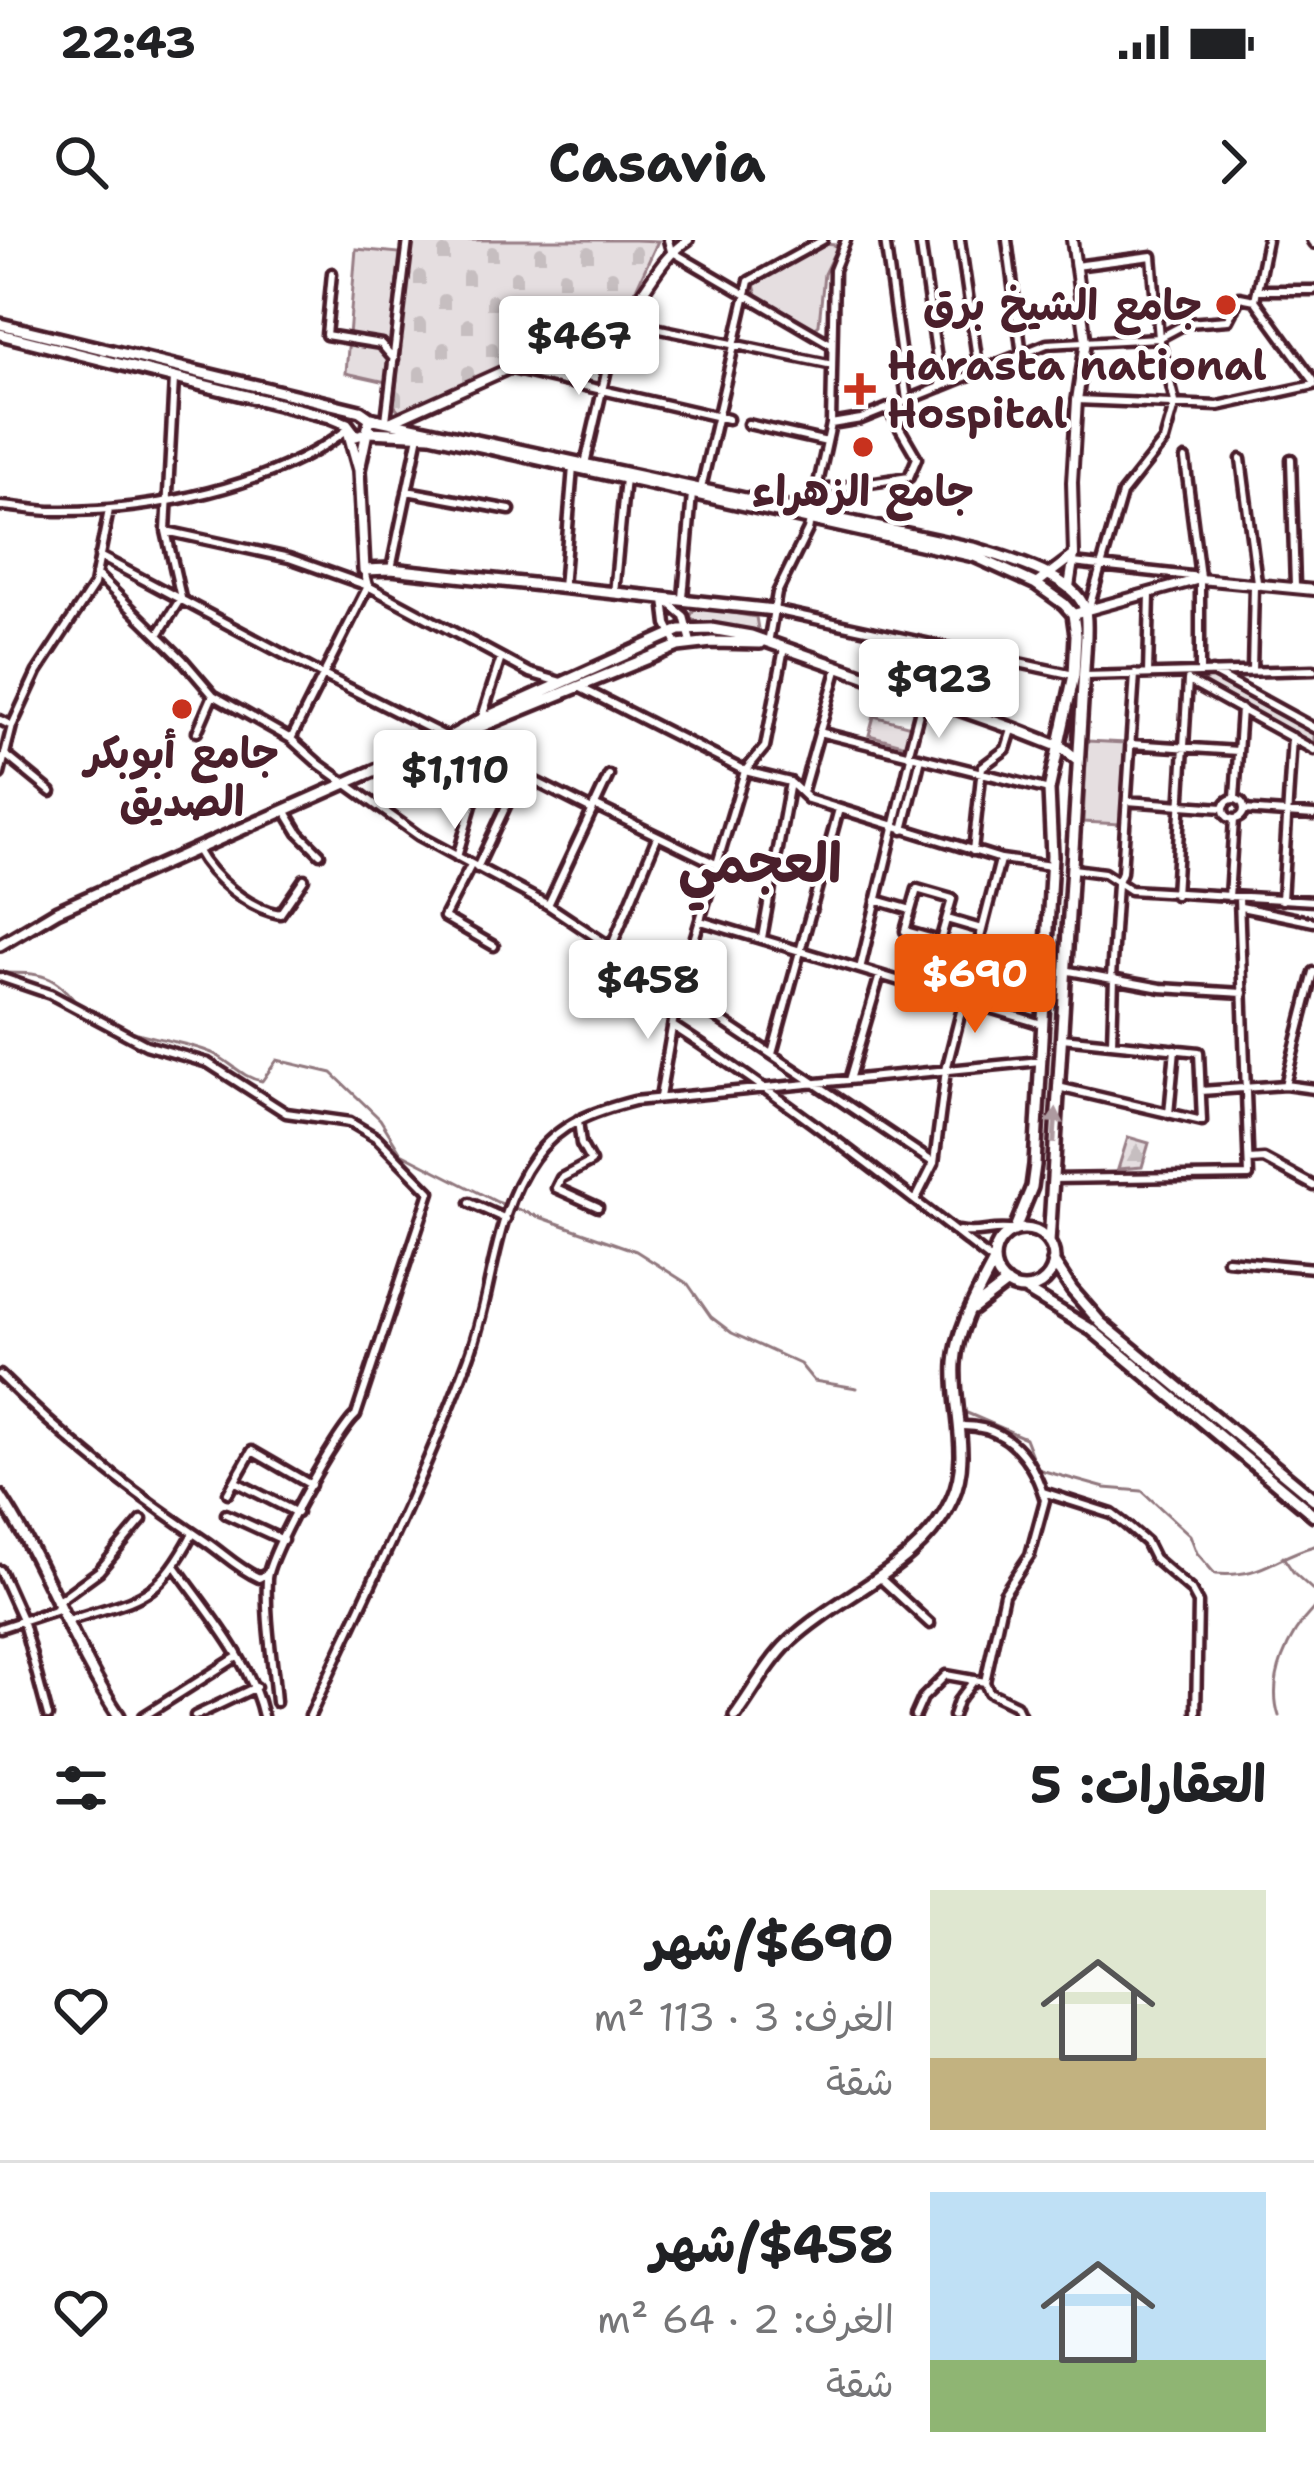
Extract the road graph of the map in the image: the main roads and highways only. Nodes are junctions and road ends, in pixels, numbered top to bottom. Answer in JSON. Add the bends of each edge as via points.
{"nodes":[{"id":1,"x":0,"y":324,"type":"edge"},
{"id":2,"x":0,"y":334,"type":"edge"},
{"id":3,"x":354,"y":412,"type":"junction"},
{"id":4,"x":370,"y":418,"type":"junction"},
{"id":5,"x":347,"y":426,"type":"junction"},
{"id":6,"x":369,"y":432,"type":"junction"},
{"id":7,"x":581,"y":466,"type":"junction"},
{"id":8,"x":358,"y":470,"type":"junction"},
{"id":9,"x":696,"y":491,"type":"junction"},
{"id":10,"x":1040,"y":579,"type":"junction"},
{"id":11,"x":774,"y":610,"type":"road end"},
{"id":12,"x":768,"y":644,"type":"junction"},
{"id":13,"x":1079,"y":675,"type":"junction"},
{"id":14,"x":448,"y":738,"type":"junction"},
{"id":15,"x":1057,"y":746,"type":"junction"},
{"id":16,"x":1078,"y":760,"type":"junction"},
{"id":17,"x":1076,"y":793,"type":"junction"},
{"id":18,"x":1050,"y":808,"type":"junction"},
{"id":19,"x":0,"y":946,"type":"edge"},
{"id":20,"x":1044,"y":989,"type":"junction"},
{"id":21,"x":1062,"y":1014,"type":"junction"},
{"id":22,"x":1014,"y":1231,"type":"junction"},
{"id":23,"x":1049,"y":1243,"type":"junction"},
{"id":24,"x":1053,"y":1261,"type":"junction"},
{"id":25,"x":994,"y":1262,"type":"junction"},
{"id":26,"x":1006,"y":1283,"type":"junction"},
{"id":27,"x":1024,"y":1289,"type":"junction"},
{"id":28,"x":973,"y":1310,"type":"junction"},
{"id":29,"x":0,"y":1496,"type":"edge"},
{"id":30,"x":1314,"y":1499,"type":"edge"},
{"id":31,"x":1314,"y":1515,"type":"edge"},
{"id":32,"x":119,"y":1716,"type":"edge"},
{"id":33,"x":735,"y":1716,"type":"edge"}],
"edges":[{"from":1,"to":3,"type":"main road"},
{"from":2,"to":5,"type":"main road"},
{"from":3,"to":4,"type":"main road"},
{"from":3,"to":5,"type":"main road"},
{"from":4,"to":6,"type":"main road"},
{"from":4,"to":7,"type":"main road"},
{"from":5,"to":6,"type":"main road","via":[[356,436]]},
{"from":5,"to":8,"type":"main road"},
{"from":6,"to":7,"type":"main road"},
{"from":6,"to":8,"type":"main road"},
{"from":7,"to":9,"type":"main road"},
{"from":7,"to":9,"type":"main road"},
{"from":8,"to":11,"type":"main road","via":[[364,570]]},
{"from":9,"to":10,"type":"main road"},
{"from":10,"to":13,"type":"main road","via":[[1072,614]]},
{"from":10,"to":13,"type":"main road","via":[[1069,587],[1085,612]]},
{"from":12,"to":14,"type":"main road","via":[[691,642]]},
{"from":12,"to":14,"type":"main road","via":[[711,629],[672,633]]},
{"from":12,"to":15,"type":"main road"},
{"from":13,"to":15,"type":"main road"},
{"from":13,"to":16,"type":"main road"},
{"from":14,"to":19,"type":"main road","via":[[57,910]]},
{"from":15,"to":16,"type":"main road"},
{"from":15,"to":18,"type":"main road"},
{"from":16,"to":17,"type":"main road"},
{"from":17,"to":18,"type":"main road"},
{"from":17,"to":21,"type":"main road"},
{"from":18,"to":20,"type":"main road"},
{"from":20,"to":21,"type":"main road"},
{"from":20,"to":22,"type":"main road","via":[[1032,1186]]},
{"from":23,"to":21,"type":"main road","one_way":true},
{"from":22,"to":23,"type":"main road","via":[[1034,1231]]},
{"from":22,"to":25,"type":"main road","via":[[998,1243]]},
{"from":23,"to":24,"type":"main road"},
{"from":24,"to":27,"type":"main road","via":[[1044,1281]]},
{"from":24,"to":30,"type":"main road","via":[[1101,1323]]},
{"from":25,"to":26,"type":"main road"},
{"from":25,"to":28,"type":"main road"},
{"from":26,"to":27,"type":"main road"},
{"from":26,"to":28,"type":"main road"},
{"from":27,"to":31,"type":"main road","via":[[1092,1330]]},
{"from":28,"to":33,"type":"main road","via":[[954,1366],[958,1484],[945,1512],[910,1555],[787,1644]]},
{"from":29,"to":32,"type":"main road"}]}
